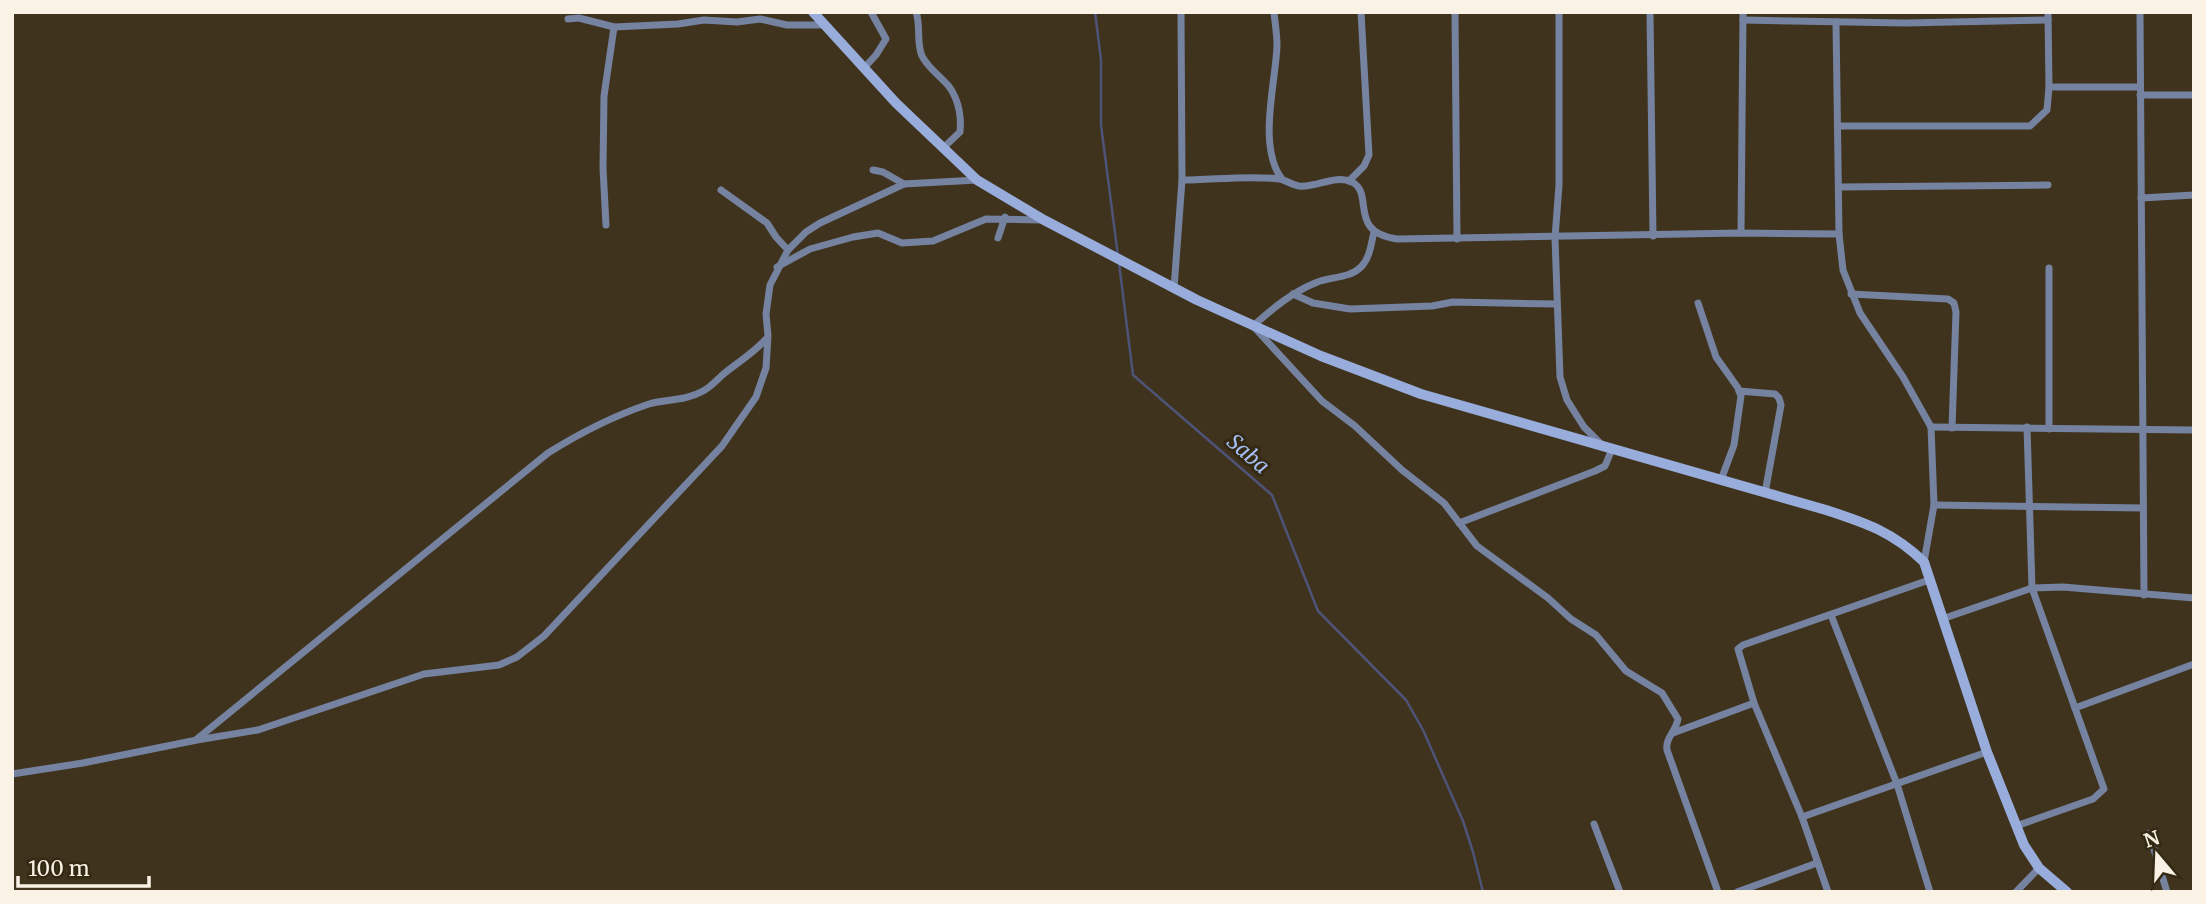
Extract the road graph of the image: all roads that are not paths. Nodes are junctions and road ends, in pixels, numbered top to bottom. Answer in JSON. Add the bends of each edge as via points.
{"nodes":[{"id":1,"x":813,"y":12,"type":"edge"},
{"id":2,"x":872,"y":12,"type":"edge"},
{"id":3,"x":916,"y":12,"type":"edge"},
{"id":4,"x":1181,"y":12,"type":"edge"},
{"id":5,"x":1274,"y":12,"type":"edge"},
{"id":6,"x":1361,"y":12,"type":"edge"},
{"id":7,"x":1455,"y":12,"type":"edge"},
{"id":8,"x":1559,"y":12,"type":"edge"},
{"id":9,"x":1650,"y":12,"type":"edge"},
{"id":10,"x":1905,"y":12,"type":"edge"},
{"id":11,"x":2140,"y":12,"type":"edge"},
{"id":12,"x":1743,"y":16,"type":"edge"},
{"id":13,"x":2048,"y":16,"type":"edge"},
{"id":14,"x":568,"y":19,"type":"dead end"},
{"id":15,"x":1836,"y":22,"type":"junction"},
{"id":16,"x":1905,"y":23,"type":"junction"},
{"id":17,"x":823,"y":24,"type":"junction"},
{"id":18,"x":614,"y":27,"type":"junction"},
{"id":19,"x":864,"y":68,"type":"junction"},
{"id":20,"x":2049,"y":87,"type":"junction"},
{"id":21,"x":2140,"y":91,"type":"junction"},
{"id":22,"x":2194,"y":95,"type":"edge"},
{"id":23,"x":1839,"y":126,"type":"junction"},
{"id":24,"x":943,"y":148,"type":"junction"},
{"id":25,"x":873,"y":170,"type":"dead end"},
{"id":26,"x":1282,"y":179,"type":"junction"},
{"id":27,"x":977,"y":180,"type":"junction"},
{"id":28,"x":1182,"y":180,"type":"junction"},
{"id":29,"x":1349,"y":181,"type":"junction"},
{"id":30,"x":904,"y":184,"type":"junction"},
{"id":31,"x":2048,"y":185,"type":"dead end"},
{"id":32,"x":1840,"y":187,"type":"junction"},
{"id":33,"x":721,"y":190,"type":"dead end"},
{"id":34,"x":2194,"y":195,"type":"edge"},
{"id":35,"x":2141,"y":198,"type":"junction"},
{"id":36,"x":1005,"y":218,"type":"junction"},
{"id":37,"x":1044,"y":220,"type":"junction"},
{"id":38,"x":606,"y":225,"type":"dead end"},
{"id":39,"x":1374,"y":232,"type":"junction"},
{"id":40,"x":1741,"y":233,"type":"junction"},
{"id":41,"x":1839,"y":234,"type":"junction"},
{"id":42,"x":1653,"y":236,"type":"junction"},
{"id":43,"x":998,"y":238,"type":"dead end"},
{"id":44,"x":1555,"y":238,"type":"junction"},
{"id":45,"x":1457,"y":239,"type":"junction"},
{"id":46,"x":788,"y":250,"type":"junction"},
{"id":47,"x":777,"y":268,"type":"junction"},
{"id":48,"x":2049,"y":268,"type":"dead end"},
{"id":49,"x":1174,"y":288,"type":"junction"},
{"id":50,"x":1293,"y":294,"type":"junction"},
{"id":51,"x":1851,"y":294,"type":"junction"},
{"id":52,"x":1698,"y":303,"type":"dead end"},
{"id":53,"x":1556,"y":304,"type":"junction"},
{"id":54,"x":1253,"y":326,"type":"junction"},
{"id":55,"x":768,"y":336,"type":"junction"},
{"id":56,"x":1739,"y":391,"type":"junction"},
{"id":57,"x":1931,"y":427,"type":"junction"},
{"id":58,"x":2027,"y":427,"type":"junction"},
{"id":59,"x":1952,"y":428,"type":"junction"},
{"id":60,"x":2049,"y":429,"type":"junction"},
{"id":61,"x":2143,"y":430,"type":"junction"},
{"id":62,"x":2194,"y":430,"type":"edge"},
{"id":63,"x":1608,"y":448,"type":"junction"},
{"id":64,"x":1721,"y":480,"type":"junction"},
{"id":65,"x":1766,"y":493,"type":"junction"},
{"id":66,"x":1934,"y":505,"type":"junction"},
{"id":67,"x":2029,"y":505,"type":"junction"},
{"id":68,"x":2143,"y":508,"type":"junction"},
{"id":69,"x":1460,"y":523,"type":"junction"},
{"id":70,"x":1924,"y":562,"type":"junction"},
{"id":71,"x":1929,"y":580,"type":"junction"},
{"id":72,"x":2032,"y":589,"type":"junction"},
{"id":73,"x":2144,"y":594,"type":"junction"},
{"id":74,"x":2194,"y":598,"type":"edge"},
{"id":75,"x":1831,"y":615,"type":"junction"},
{"id":76,"x":1942,"y":619,"type":"junction"},
{"id":77,"x":2194,"y":664,"type":"edge"},
{"id":78,"x":1754,"y":704,"type":"junction"},
{"id":79,"x":2075,"y":708,"type":"junction"},
{"id":80,"x":1673,"y":733,"type":"junction"},
{"id":81,"x":197,"y":740,"type":"junction"},
{"id":82,"x":1987,"y":752,"type":"junction"},
{"id":83,"x":12,"y":774,"type":"edge"},
{"id":84,"x":1897,"y":784,"type":"junction"},
{"id":85,"x":1802,"y":817,"type":"junction"},
{"id":86,"x":1594,"y":824,"type":"dead end"},
{"id":87,"x":2016,"y":826,"type":"junction"},
{"id":88,"x":2149,"y":833,"type":"dead end"},
{"id":89,"x":1817,"y":863,"type":"junction"},
{"id":90,"x":2039,"y":868,"type":"junction"},
{"id":91,"x":1620,"y":892,"type":"edge"},
{"id":92,"x":1718,"y":892,"type":"edge"},
{"id":93,"x":1737,"y":892,"type":"edge"},
{"id":94,"x":1828,"y":892,"type":"edge"},
{"id":95,"x":1930,"y":892,"type":"edge"},
{"id":96,"x":2016,"y":892,"type":"edge"},
{"id":97,"x":2067,"y":892,"type":"edge"},
{"id":98,"x":2167,"y":892,"type":"edge"}],
"edges":[{"from":1,"to":17,"type":"street"},
{"from":2,"to":19,"type":"street","via":[[886,38]]},
{"from":3,"to":24,"type":"street","via":[[922,56],[959,104],[961,132]]},
{"from":4,"to":28,"type":"street"},
{"from":5,"to":26,"type":"street","via":[[1277,44],[1270,138]]},
{"from":6,"to":29,"type":"street","via":[[1369,155]]},
{"from":7,"to":45,"type":"street"},
{"from":8,"to":44,"type":"street"},
{"from":9,"to":42,"type":"street"},
{"from":10,"to":16,"type":"street"},
{"from":11,"to":21,"type":"street"},
{"from":12,"to":15,"type":"street"},
{"from":12,"to":40,"type":"street"},
{"from":13,"to":16,"type":"street"},
{"from":13,"to":20,"type":"street"},
{"from":14,"to":18,"type":"street"},
{"from":15,"to":16,"type":"street"},
{"from":15,"to":23,"type":"street"},
{"from":17,"to":18,"type":"street","via":[[787,25],[760,19]]},
{"from":17,"to":19,"type":"street"},
{"from":18,"to":38,"type":"street","via":[[604,96]]},
{"from":19,"to":24,"type":"street"},
{"from":20,"to":21,"type":"street"},
{"from":20,"to":23,"type":"street","via":[[2047,110],[2030,126]]},
{"from":21,"to":22,"type":"street"},
{"from":21,"to":35,"type":"street"},
{"from":23,"to":32,"type":"street"},
{"from":24,"to":27,"type":"street"},
{"from":25,"to":30,"type":"street"},
{"from":26,"to":28,"type":"street"},
{"from":26,"to":29,"type":"street","via":[[1298,186]]},
{"from":27,"to":30,"type":"street"},
{"from":27,"to":37,"type":"street"},
{"from":28,"to":49,"type":"street"},
{"from":29,"to":39,"type":"street","via":[[1358,189]]},
{"from":30,"to":46,"type":"street","via":[[820,223]]},
{"from":31,"to":32,"type":"street"},
{"from":32,"to":41,"type":"street"},
{"from":33,"to":46,"type":"street","via":[[768,223]]},
{"from":34,"to":35,"type":"street"},
{"from":35,"to":61,"type":"street"},
{"from":36,"to":37,"type":"street"},
{"from":36,"to":43,"type":"street"},
{"from":36,"to":47,"type":"street","via":[[981,220],[933,241],[902,243],[878,233],[843,239],[810,248]]},
{"from":37,"to":49,"type":"street"},
{"from":39,"to":45,"type":"street","via":[[1397,239]]},
{"from":39,"to":50,"type":"street","via":[[1368,258],[1359,270]]},
{"from":40,"to":41,"type":"street"},
{"from":40,"to":42,"type":"street"},
{"from":41,"to":51,"type":"street"},
{"from":42,"to":44,"type":"street"},
{"from":44,"to":45,"type":"street"},
{"from":44,"to":53,"type":"street"},
{"from":46,"to":47,"type":"street"},
{"from":47,"to":55,"type":"street","via":[[766,314]]},
{"from":48,"to":60,"type":"street"},
{"from":49,"to":54,"type":"street"},
{"from":50,"to":53,"type":"street","via":[[1313,303],[1350,309],[1453,302]]},
{"from":50,"to":54,"type":"street"},
{"from":51,"to":57,"type":"street"},
{"from":51,"to":59,"type":"street","via":[[1954,303]]},
{"from":52,"to":56,"type":"street","via":[[1716,357]]},
{"from":53,"to":63,"type":"street","via":[[1563,389],[1584,427]]},
{"from":54,"to":63,"type":"street","via":[[1421,394]]},
{"from":54,"to":69,"type":"street","via":[[1322,401],[1444,503]]},
{"from":55,"to":81,"type":"street","via":[[750,356],[701,393],[650,404],[604,422],[548,453]]},
{"from":55,"to":81,"type":"street","via":[[763,383],[722,446],[530,648],[499,665],[425,674],[258,730]]},
{"from":56,"to":64,"type":"street","via":[[1734,444]]},
{"from":56,"to":65,"type":"street","via":[[1775,394],[1781,405]]},
{"from":57,"to":59,"type":"street"},
{"from":57,"to":66,"type":"street"},
{"from":58,"to":59,"type":"street"},
{"from":58,"to":60,"type":"street"},
{"from":58,"to":67,"type":"street"},
{"from":60,"to":61,"type":"street"},
{"from":61,"to":62,"type":"street"},
{"from":61,"to":68,"type":"street"},
{"from":63,"to":64,"type":"street"},
{"from":63,"to":69,"type":"street","via":[[1605,466]]},
{"from":64,"to":65,"type":"street"},
{"from":65,"to":70,"type":"street","via":[[1886,532]]},
{"from":66,"to":67,"type":"street"},
{"from":66,"to":70,"type":"street"},
{"from":67,"to":68,"type":"street"},
{"from":67,"to":72,"type":"street"},
{"from":68,"to":73,"type":"street"},
{"from":69,"to":80,"type":"street","via":[[1477,546],[1596,635],[1626,671],[1662,694],[1678,719]]},
{"from":70,"to":71,"type":"street"},
{"from":71,"to":75,"type":"street"},
{"from":71,"to":76,"type":"street"},
{"from":72,"to":73,"type":"street"},
{"from":72,"to":76,"type":"street"},
{"from":72,"to":79,"type":"street"},
{"from":73,"to":74,"type":"street"},
{"from":75,"to":78,"type":"street","via":[[1740,647],[1739,658]]},
{"from":75,"to":84,"type":"street"},
{"from":76,"to":82,"type":"street"},
{"from":77,"to":79,"type":"street"},
{"from":78,"to":80,"type":"street"},
{"from":78,"to":85,"type":"street"},
{"from":79,"to":87,"type":"street","via":[[2104,789],[2093,799]]},
{"from":80,"to":92,"type":"street","via":[[1667,750]]},
{"from":81,"to":83,"type":"street"},
{"from":82,"to":84,"type":"street"},
{"from":82,"to":87,"type":"street"},
{"from":84,"to":85,"type":"street"},
{"from":84,"to":95,"type":"street"},
{"from":85,"to":89,"type":"street"},
{"from":86,"to":91,"type":"street"},
{"from":87,"to":90,"type":"street"},
{"from":88,"to":98,"type":"street"},
{"from":89,"to":93,"type":"street"},
{"from":89,"to":94,"type":"street"},
{"from":90,"to":96,"type":"street"},
{"from":90,"to":97,"type":"street"}]}
